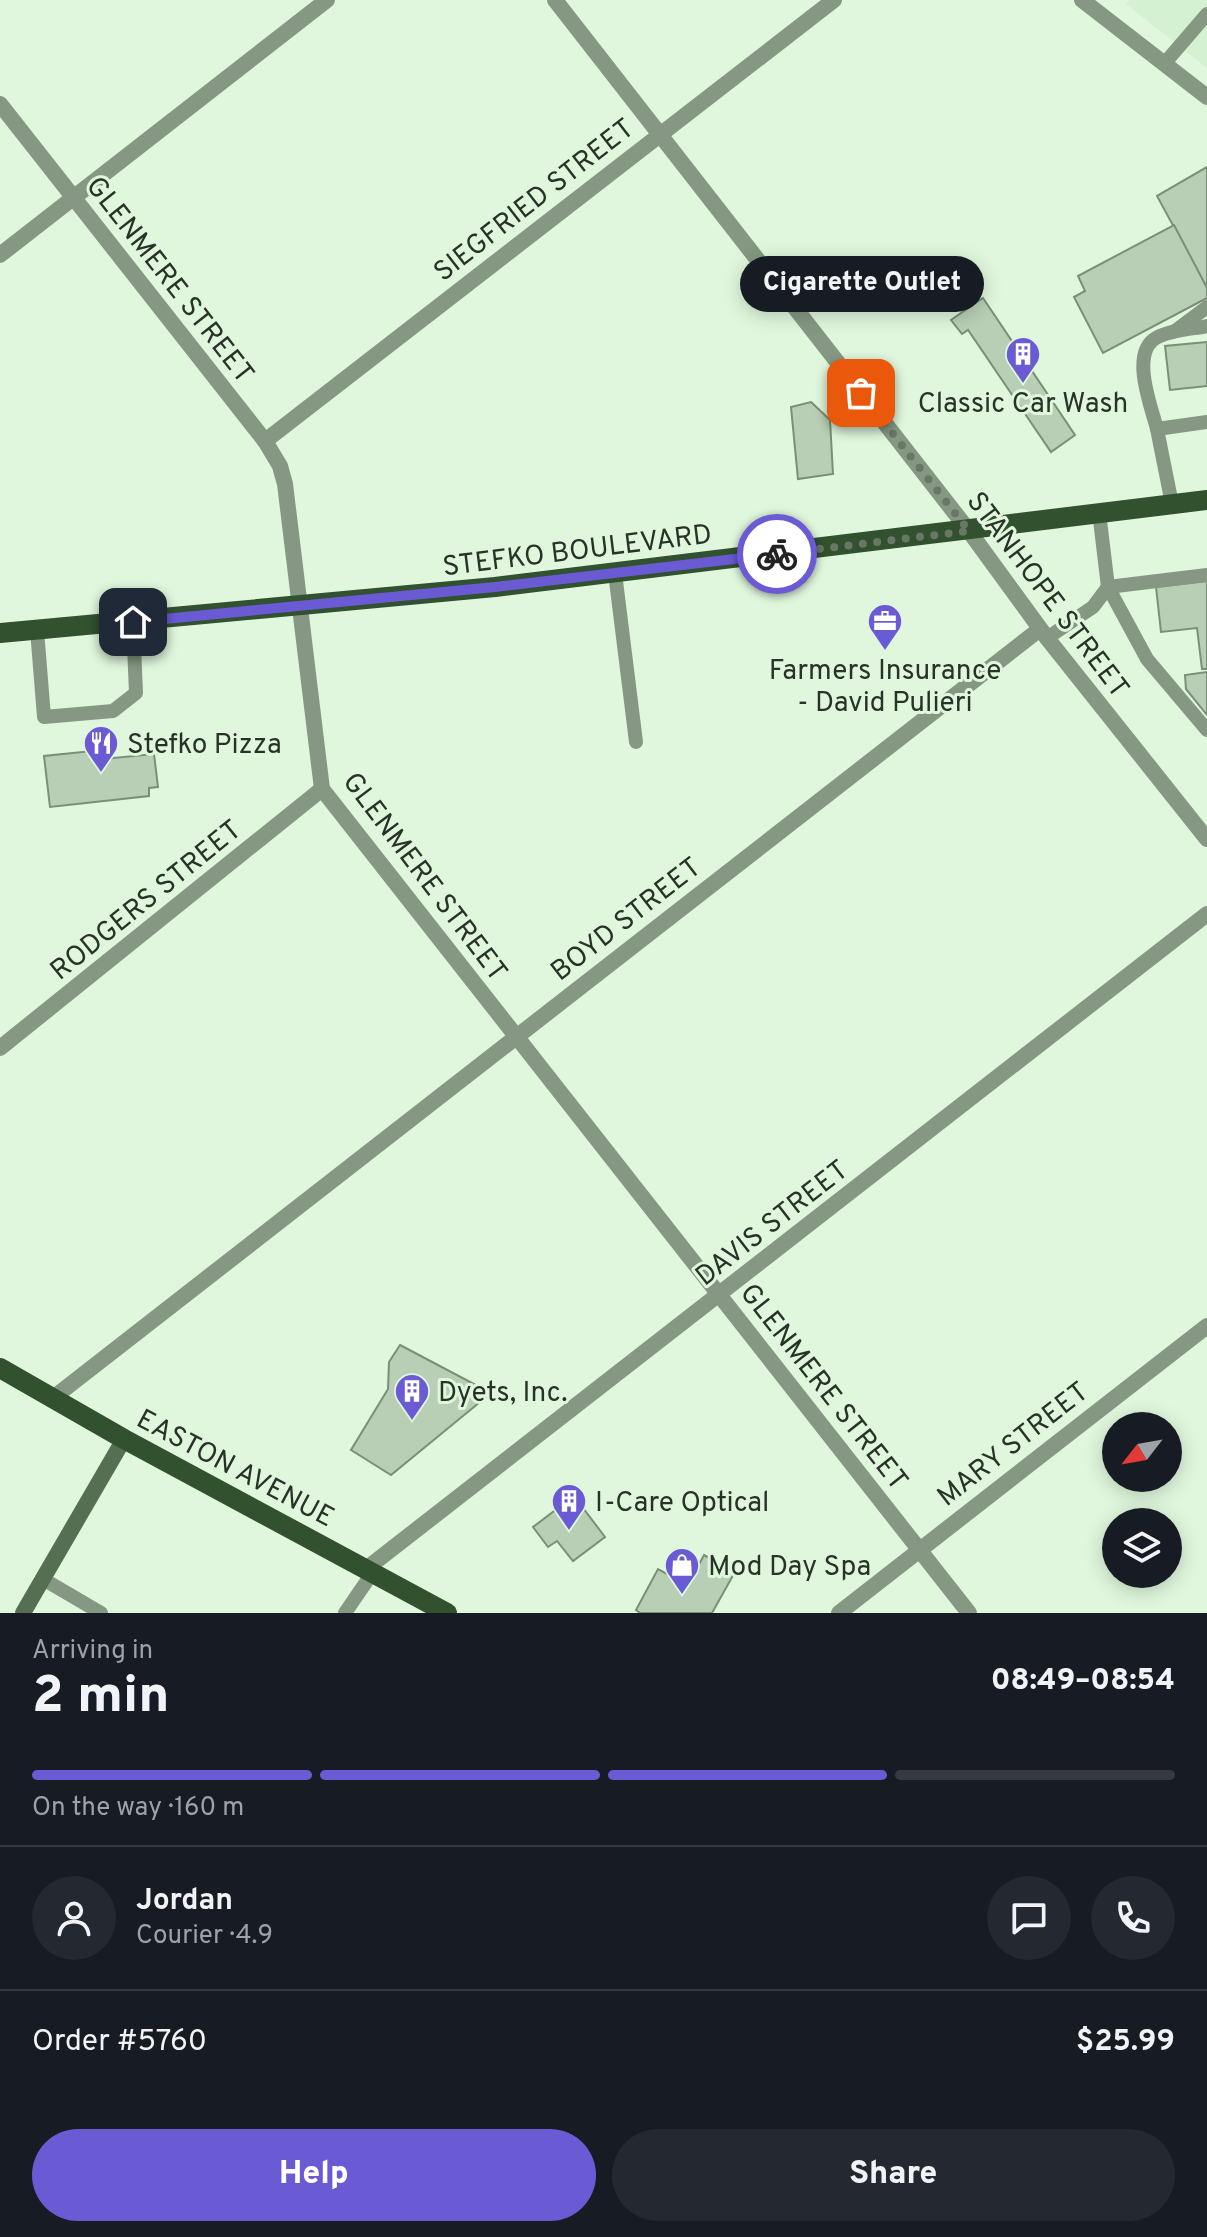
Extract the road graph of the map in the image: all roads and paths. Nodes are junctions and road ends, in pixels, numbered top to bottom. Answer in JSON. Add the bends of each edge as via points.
{"nodes":[{"id":1,"x":327,"y":0,"type":"edge"},
{"id":2,"x":555,"y":0,"type":"edge"},
{"id":3,"x":834,"y":0,"type":"edge"},
{"id":4,"x":1082,"y":0,"type":"edge"},
{"id":5,"x":1207,"y":14,"type":"edge"},
{"id":6,"x":1164,"y":64,"type":"junction"},
{"id":7,"x":1207,"y":97,"type":"edge"},
{"id":8,"x":0,"y":104,"type":"edge"},
{"id":9,"x":658,"y":134,"type":"junction"},
{"id":10,"x":75,"y":199,"type":"junction"},
{"id":11,"x":0,"y":255,"type":"edge"},
{"id":12,"x":1207,"y":307,"type":"edge"},
{"id":13,"x":1207,"y":326,"type":"edge"},
{"id":14,"x":1173,"y":333,"type":"junction"},
{"id":15,"x":1207,"y":422,"type":"edge"},
{"id":16,"x":1157,"y":429,"type":"junction"},
{"id":17,"x":265,"y":441,"type":"junction"},
{"id":18,"x":1207,"y":500,"type":"edge"},
{"id":19,"x":1172,"y":504,"type":"junction"},
{"id":20,"x":1099,"y":512,"type":"junction"},
{"id":21,"x":969,"y":531,"type":"junction"},
{"id":22,"x":615,"y":573,"type":"junction"},
{"id":23,"x":1207,"y":575,"type":"edge"},
{"id":24,"x":1108,"y":587,"type":"junction"},
{"id":25,"x":302,"y":607,"type":"junction"},
{"id":26,"x":133,"y":622,"type":"junction"},
{"id":27,"x":37,"y":630,"type":"junction"},
{"id":28,"x":0,"y":633,"type":"edge"},
{"id":29,"x":1044,"y":633,"type":"junction"},
{"id":30,"x":1207,"y":730,"type":"edge"},
{"id":31,"x":636,"y":742,"type":"dead end"},
{"id":32,"x":322,"y":789,"type":"junction"},
{"id":33,"x":1207,"y":839,"type":"edge"},
{"id":34,"x":1207,"y":914,"type":"edge"},
{"id":35,"x":515,"y":1036,"type":"junction"},
{"id":36,"x":0,"y":1048,"type":"edge"},
{"id":37,"x":720,"y":1294,"type":"junction"},
{"id":38,"x":1207,"y":1326,"type":"edge"},
{"id":39,"x":0,"y":1368,"type":"edge"},
{"id":40,"x":53,"y":1398,"type":"junction"},
{"id":41,"x":124,"y":1439,"type":"junction"},
{"id":42,"x":919,"y":1548,"type":"junction"},
{"id":43,"x":370,"y":1571,"type":"junction"},
{"id":44,"x":43,"y":1579,"type":"junction"},
{"id":45,"x":844,"y":1609,"type":"edge"},
{"id":46,"x":23,"y":1613,"type":"edge"},
{"id":47,"x":101,"y":1613,"type":"edge"},
{"id":48,"x":345,"y":1613,"type":"edge"},
{"id":49,"x":447,"y":1613,"type":"edge"},
{"id":50,"x":969,"y":1613,"type":"edge"}],
"edges":[{"from":1,"to":10,"type":"street"},
{"from":2,"to":9,"type":"street","name":"STANHOPE STREET"},
{"from":3,"to":9,"type":"street","name":"SIEGFRIED STREET"},
{"from":4,"to":6,"type":"street"},
{"from":5,"to":6,"type":"lane"},
{"from":6,"to":7,"type":"street"},
{"from":8,"to":10,"type":"street","name":"GLENMERE STREET"},
{"from":9,"to":17,"type":"street","name":"SIEGFRIED STREET"},
{"from":9,"to":21,"type":"street","name":"STANHOPE STREET"},
{"from":10,"to":11,"type":"street"},
{"from":10,"to":17,"type":"street","name":"GLENMERE STREET"},
{"from":12,"to":14,"type":"lane"},
{"from":13,"to":14,"type":"lane"},
{"from":14,"to":16,"type":"lane","via":[[1155,338],[1145,350],[1143,369]]},
{"from":15,"to":16,"type":"lane"},
{"from":16,"to":19,"type":"lane"},
{"from":17,"to":25,"type":"street","name":"GLENMERE STREET","via":[[285,484]]},
{"from":18,"to":19,"type":"main road","name":"STEFKO BOULEVARD"},
{"from":19,"to":20,"type":"main road","name":"STEFKO BOULEVARD"},
{"from":20,"to":21,"type":"main road","name":"STEFKO BOULEVARD"},
{"from":20,"to":24,"type":"lane"},
{"from":21,"to":22,"type":"main road","name":"STEFKO BOULEVARD"},
{"from":21,"to":29,"type":"street","name":"STANHOPE STREET"},
{"from":22,"to":25,"type":"main road","name":"STEFKO BOULEVARD"},
{"from":22,"to":31,"type":"lane"},
{"from":23,"to":24,"type":"lane"},
{"from":24,"to":29,"type":"lane","via":[[1093,607]]},
{"from":24,"to":30,"type":"lane","via":[[1147,659]]},
{"from":25,"to":26,"type":"main road","name":"STEFKO BOULEVARD"},
{"from":25,"to":32,"type":"street","name":"GLENMERE STREET"},
{"from":26,"to":27,"type":"main road","name":"STEFKO BOULEVARD"},
{"from":26,"to":27,"type":"lane","via":[[136,693],[113,711],[44,717]]},
{"from":27,"to":28,"type":"main road","name":"STEFKO BOULEVARD"},
{"from":29,"to":33,"type":"street","name":"STANHOPE STREET"},
{"from":29,"to":35,"type":"street","name":"BOYD STREET"},
{"from":32,"to":35,"type":"street","name":"GLENMERE STREET"},
{"from":32,"to":36,"type":"street","name":"RODGERS STREET"},
{"from":34,"to":37,"type":"street","name":"DAVIS STREET"},
{"from":35,"to":37,"type":"street","name":"GLENMERE STREET"},
{"from":35,"to":40,"type":"street","name":"BOYD STREET"},
{"from":37,"to":42,"type":"street","name":"GLENMERE STREET"},
{"from":37,"to":43,"type":"street","name":"DAVIS STREET"},
{"from":38,"to":42,"type":"street","name":"MARY STREET"},
{"from":39,"to":40,"type":"main road","name":"EASTON AVENUE"},
{"from":40,"to":41,"type":"main road","name":"EASTON AVENUE"},
{"from":41,"to":43,"type":"main road","name":"EASTON AVENUE"},
{"from":41,"to":44,"type":"street"},
{"from":42,"to":45,"type":"street","name":"MARY STREET"},
{"from":42,"to":50,"type":"street","name":"GLENMERE STREET"},
{"from":43,"to":48,"type":"lane"},
{"from":43,"to":49,"type":"main road","name":"EASTON AVENUE"},
{"from":44,"to":46,"type":"street"},
{"from":44,"to":47,"type":"lane"}]}
